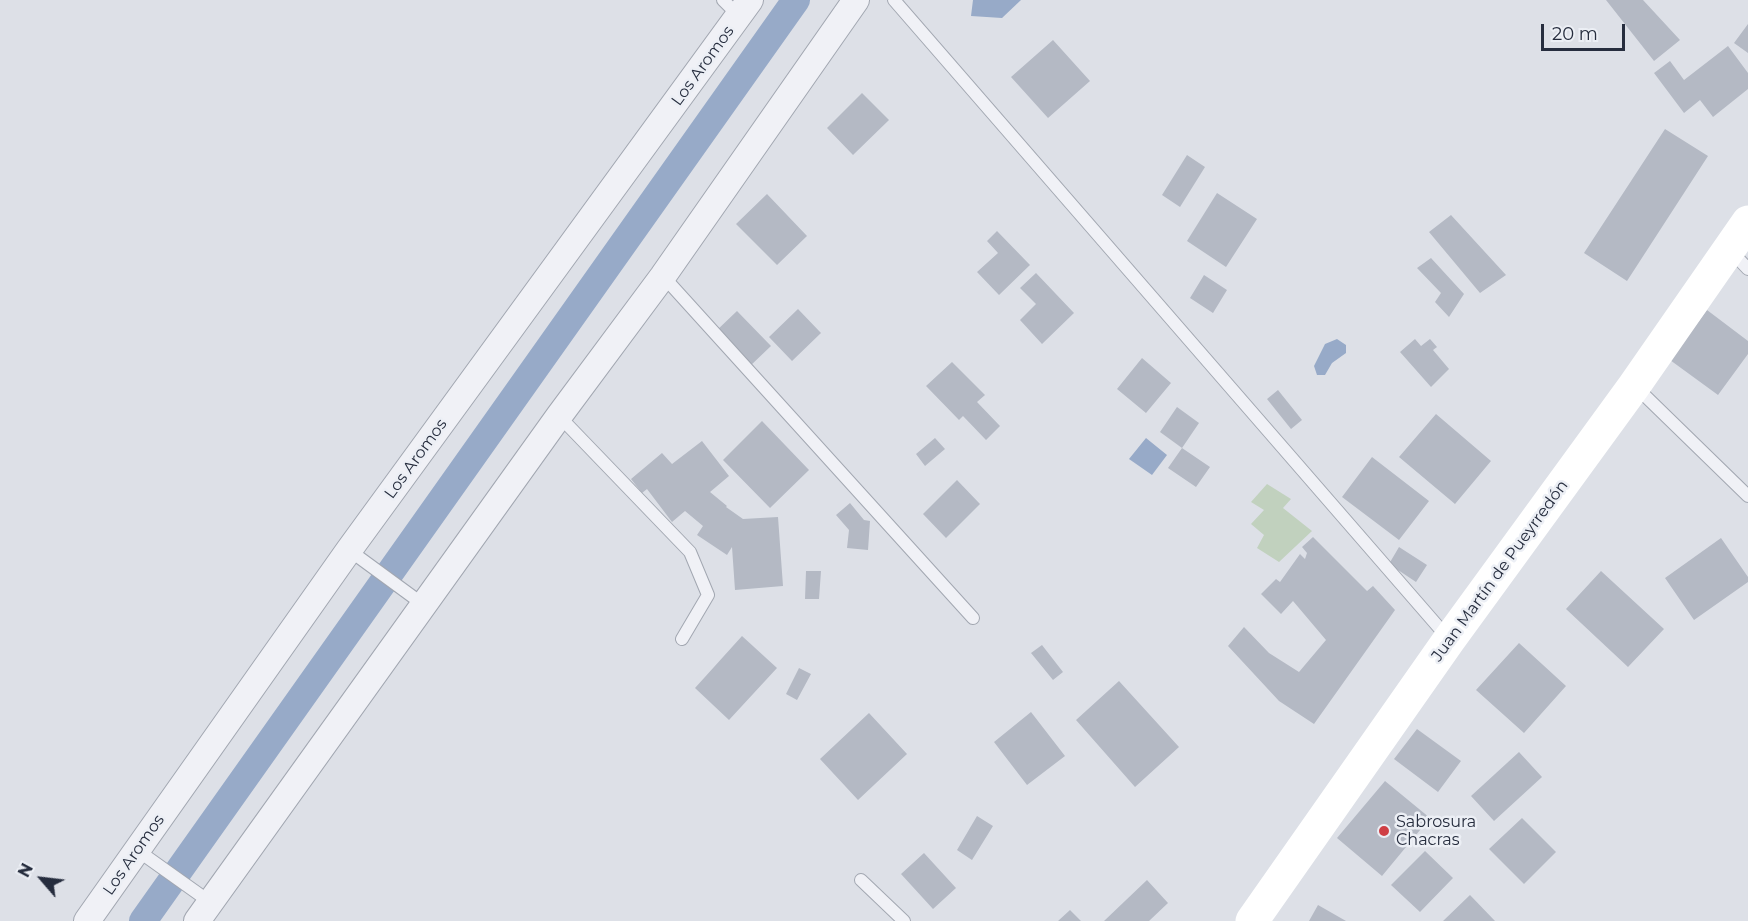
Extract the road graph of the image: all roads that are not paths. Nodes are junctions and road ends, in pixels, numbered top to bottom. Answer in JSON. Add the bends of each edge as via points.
{"nodes":[{"id":1,"x":856,"y":0,"type":"edge"},
{"id":2,"x":894,"y":0,"type":"edge"},
{"id":3,"x":737,"y":6,"type":"edge"},
{"id":4,"x":1748,"y":222,"type":"edge"},
{"id":5,"x":1739,"y":259,"type":"edge"},
{"id":6,"x":663,"y":276,"type":"junction"},
{"id":7,"x":1635,"y":386,"type":"junction"},
{"id":8,"x":559,"y":416,"type":"junction"},
{"id":9,"x":1748,"y":496,"type":"edge"},
{"id":10,"x":349,"y":550,"type":"junction"},
{"id":11,"x":424,"y":605,"type":"junction"},
{"id":12,"x":973,"y":618,"type":"dead end"},
{"id":13,"x":682,"y":639,"type":"dead end"},
{"id":14,"x":1449,"y":640,"type":"junction"},
{"id":15,"x":137,"y":850,"type":"junction"},
{"id":16,"x":861,"y":880,"type":"dead end"},
{"id":17,"x":203,"y":912,"type":"edge"},
{"id":18,"x":1257,"y":919,"type":"edge"},
{"id":19,"x":87,"y":921,"type":"edge"},
{"id":20,"x":904,"y":921,"type":"edge"}],
"edges":[{"from":1,"to":6,"type":"street"},
{"from":2,"to":14,"type":"lane"},
{"from":3,"to":10,"type":"street","name":"Los Aromos"},
{"from":4,"to":5,"type":"main road","name":"Juan Martín de Pueyrredón"},
{"from":5,"to":7,"type":"main road","name":"Juan Martín de Pueyrredón"},
{"from":6,"to":8,"type":"street"},
{"from":6,"to":12,"type":"lane"},
{"from":7,"to":9,"type":"lane"},
{"from":7,"to":14,"type":"main road","name":"Juan Martín de Pueyrredón"},
{"from":8,"to":11,"type":"street"},
{"from":8,"to":13,"type":"lane","via":[[690,552],[708,595]]},
{"from":10,"to":11,"type":"lane"},
{"from":10,"to":15,"type":"street","name":"Los Aromos"},
{"from":11,"to":17,"type":"street"},
{"from":14,"to":18,"type":"main road","name":"Juan Martín de Pueyrredón"},
{"from":15,"to":17,"type":"lane"},
{"from":15,"to":19,"type":"street","name":"Los Aromos"},
{"from":16,"to":20,"type":"lane"}]}
